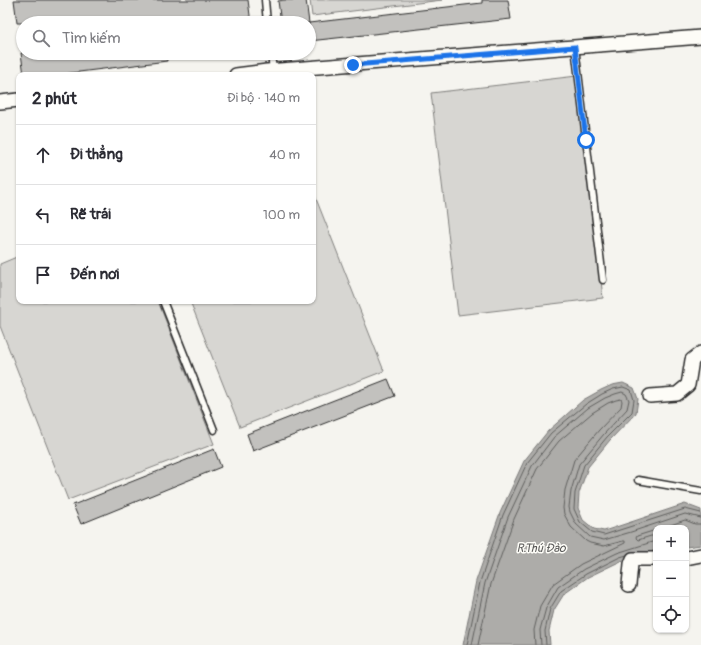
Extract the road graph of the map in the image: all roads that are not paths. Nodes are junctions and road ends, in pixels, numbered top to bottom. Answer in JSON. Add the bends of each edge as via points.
{"nodes":[{"id":1,"x":265,"y":0,"type":"edge"},
{"id":2,"x":267,"y":16,"type":"edge"},
{"id":3,"x":701,"y":37,"type":"edge"},
{"id":4,"x":575,"y":47,"type":"junction"},
{"id":5,"x":272,"y":60,"type":"edge"},
{"id":6,"x":273,"y":71,"type":"junction"},
{"id":7,"x":264,"y":72,"type":"edge"},
{"id":8,"x":16,"y":100,"type":"edge"},
{"id":9,"x":0,"y":102,"type":"edge"},
{"id":10,"x":603,"y":280,"type":"dead end"},
{"id":11,"x":164,"y":304,"type":"edge"},
{"id":12,"x":701,"y":353,"type":"edge"},
{"id":13,"x":650,"y":396,"type":"dead end"},
{"id":14,"x":214,"y":430,"type":"dead end"},
{"id":15,"x":638,"y":480,"type":"dead end"},
{"id":16,"x":701,"y":491,"type":"edge"},
{"id":17,"x":701,"y":555,"type":"edge"},
{"id":18,"x":689,"y":557,"type":"edge"},
{"id":19,"x":653,"y":559,"type":"edge"},
{"id":20,"x":629,"y":585,"type":"dead end"}],
"edges":[{"from":1,"to":2,"type":"lane"},
{"from":3,"to":4,"type":"street"},
{"from":4,"to":6,"type":"street"},
{"from":4,"to":10,"type":"lane"},
{"from":5,"to":6,"type":"lane"},
{"from":6,"to":7,"type":"street"},
{"from":8,"to":9,"type":"street"},
{"from":11,"to":14,"type":"lane"},
{"from":12,"to":13,"type":"street","via":[[692,360],[688,385],[677,394]]},
{"from":15,"to":16,"type":"lane"},
{"from":17,"to":18,"type":"street"},
{"from":19,"to":20,"type":"street","via":[[633,559]]}]}
